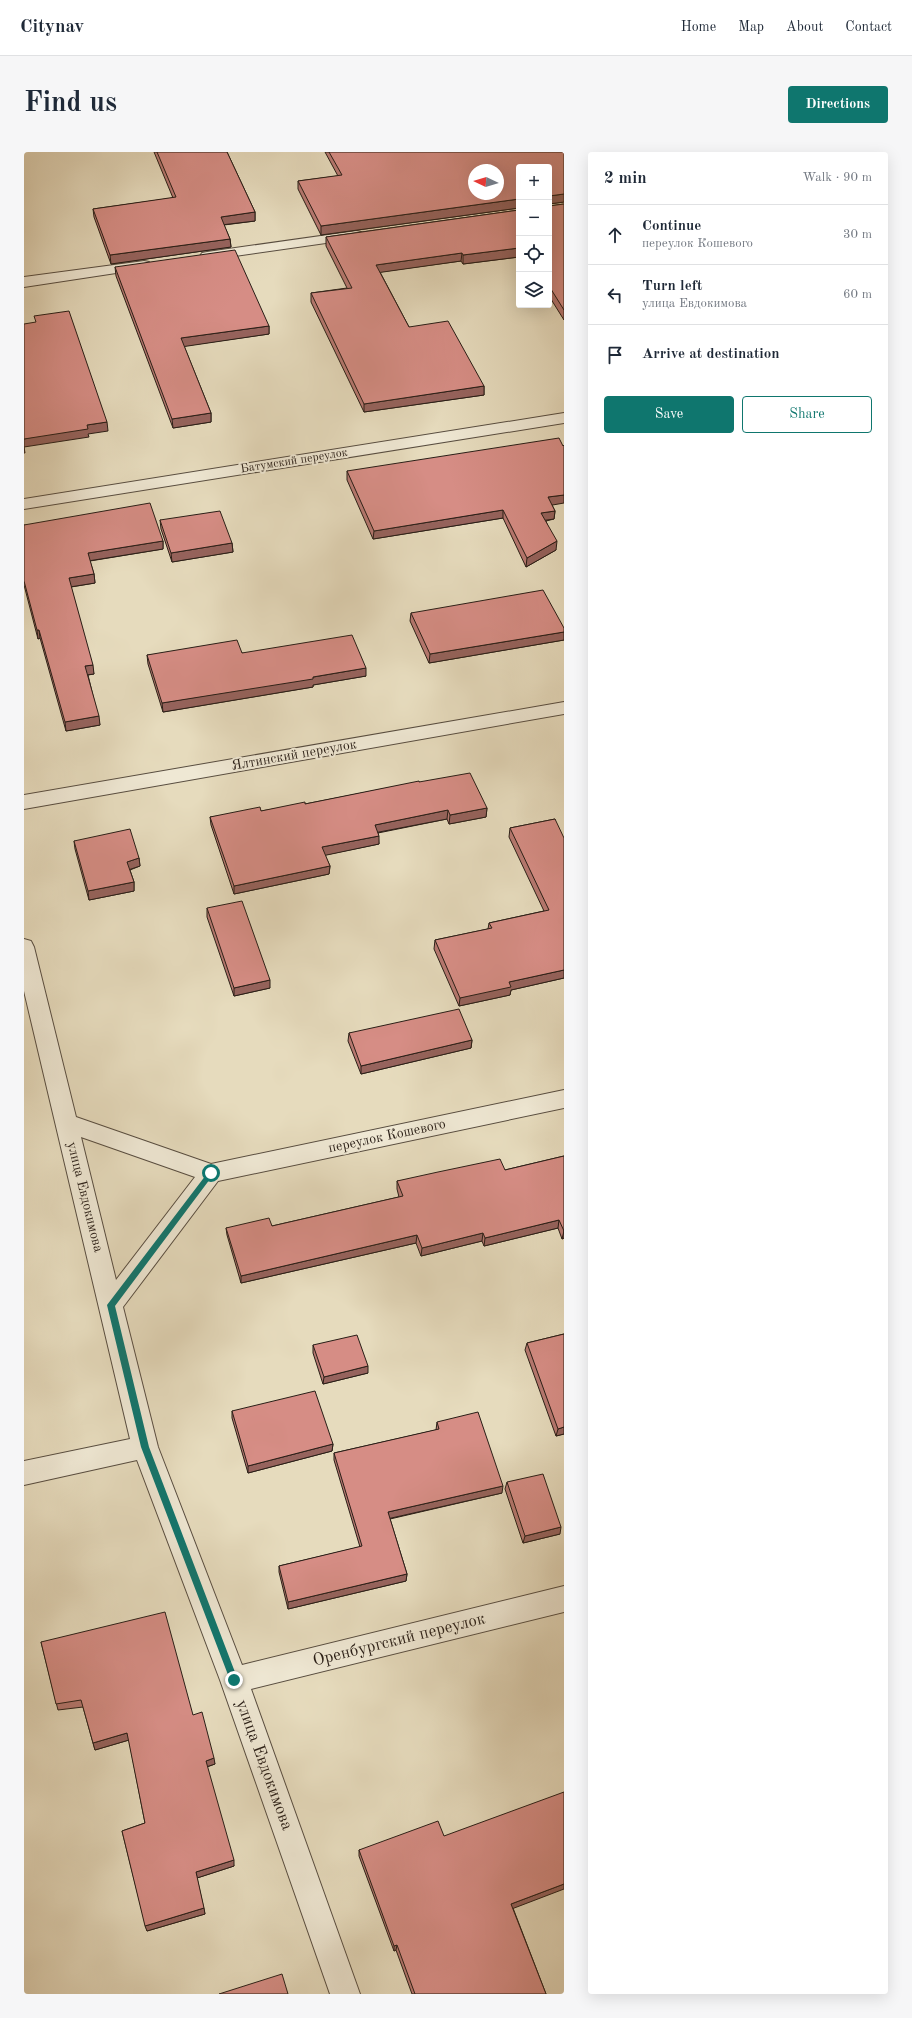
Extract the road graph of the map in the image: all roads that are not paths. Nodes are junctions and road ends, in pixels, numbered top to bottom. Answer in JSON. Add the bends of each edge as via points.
{"nodes":[{"id":1,"x":370,"y":234,"type":"edge"},
{"id":2,"x":189,"y":259,"type":"edge"},
{"id":3,"x":158,"y":263,"type":"edge"},
{"id":4,"x":24,"y":282,"type":"edge"},
{"id":5,"x":564,"y":418,"type":"edge"},
{"id":6,"x":24,"y":504,"type":"edge"},
{"id":7,"x":564,"y":708,"type":"edge"},
{"id":8,"x":24,"y":802,"type":"edge"},
{"id":9,"x":24,"y":947,"type":"edge"},
{"id":10,"x":564,"y":1098,"type":"edge"},
{"id":11,"x":67,"y":1123,"type":"junction"},
{"id":12,"x":211,"y":1173,"type":"junction"},
{"id":13,"x":111,"y":1305,"type":"junction"},
{"id":14,"x":145,"y":1447,"type":"junction"},
{"id":15,"x":24,"y":1473,"type":"edge"},
{"id":16,"x":564,"y":1599,"type":"edge"},
{"id":17,"x":234,"y":1680,"type":"junction"},
{"id":18,"x":346,"y":1994,"type":"edge"}],
"edges":[{"from":1,"to":2,"type":"street"},
{"from":3,"to":4,"type":"street"},
{"from":5,"to":6,"type":"street","name":"Батумский переулок"},
{"from":7,"to":8,"type":"street","name":"Ялтинский переулок"},
{"from":9,"to":11,"type":"street","name":"улица Евдокимова"},
{"from":10,"to":12,"type":"street","name":"переулок Кошевого"},
{"from":11,"to":12,"type":"street"},
{"from":11,"to":13,"type":"street","name":"улица Евдокимова"},
{"from":12,"to":13,"type":"street"},
{"from":13,"to":14,"type":"street","name":"улица Евдокимова"},
{"from":14,"to":15,"type":"street"},
{"from":14,"to":17,"type":"street","name":"улица Евдокимова"},
{"from":16,"to":17,"type":"street","name":"Оренбургский переулок"},
{"from":17,"to":18,"type":"street","name":"улица Евдокимова"}]}
